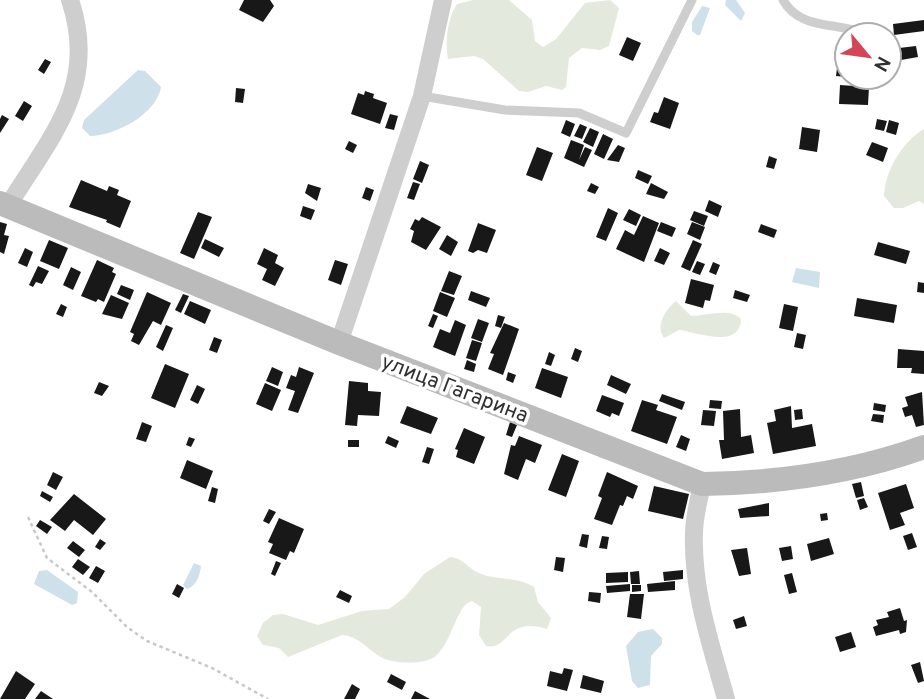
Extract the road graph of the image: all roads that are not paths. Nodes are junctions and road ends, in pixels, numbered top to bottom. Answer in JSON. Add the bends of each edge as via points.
{"nodes":[{"id":1,"x":70,"y":0,"type":"edge"},
{"id":2,"x":443,"y":0,"type":"edge"},
{"id":3,"x":692,"y":0,"type":"edge"},
{"id":4,"x":783,"y":0,"type":"edge"},
{"id":5,"x":833,"y":28,"type":"edge"},
{"id":6,"x":422,"y":96,"type":"junction"},
{"id":7,"x":4,"y":204,"type":"edge"},
{"id":8,"x":339,"y":343,"type":"junction"},
{"id":9,"x":924,"y":447,"type":"edge"},
{"id":10,"x":702,"y":484,"type":"junction"},
{"id":11,"x":726,"y":699,"type":"edge"}],
"edges":[{"from":1,"to":7,"type":"street","via":[[80,54],[73,96]]},
{"from":2,"to":6,"type":"street"},
{"from":3,"to":6,"type":"lane","via":[[626,134],[579,113],[505,110]]},
{"from":4,"to":5,"type":"lane","via":[[801,17]]},
{"from":6,"to":8,"type":"street"},
{"from":7,"to":8,"type":"main road","name":"улица Гагарина"},
{"from":8,"to":10,"type":"main road","name":"улица Гагарина"},
{"from":9,"to":10,"type":"main road","name":"улица Гагарина","via":[[883,462],[765,483]]},
{"from":10,"to":11,"type":"street","via":[[694,566],[699,602]]}]}
